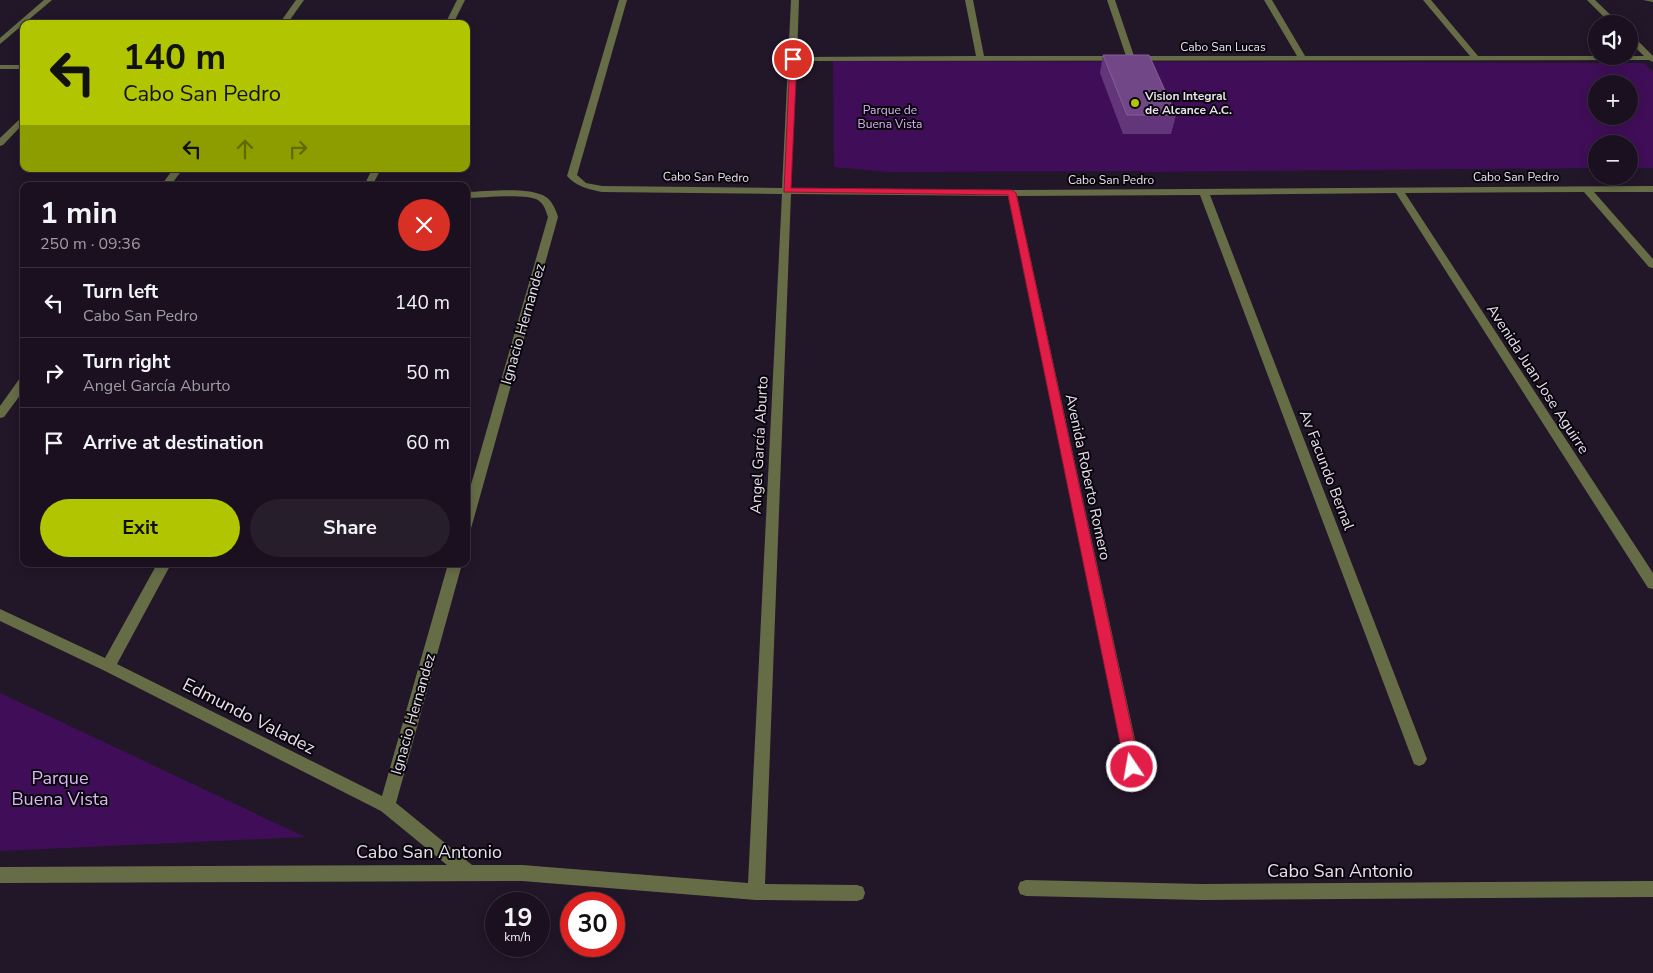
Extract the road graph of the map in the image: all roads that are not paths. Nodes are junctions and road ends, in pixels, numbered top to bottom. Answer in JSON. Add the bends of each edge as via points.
{"nodes":[{"id":1,"x":48,"y":0,"type":"edge"},
{"id":2,"x":300,"y":0,"type":"edge"},
{"id":3,"x":461,"y":0,"type":"edge"},
{"id":4,"x":623,"y":0,"type":"edge"},
{"id":5,"x":795,"y":0,"type":"edge"},
{"id":6,"x":969,"y":0,"type":"edge"},
{"id":7,"x":1111,"y":0,"type":"edge"},
{"id":8,"x":1268,"y":0,"type":"edge"},
{"id":9,"x":1427,"y":0,"type":"edge"},
{"id":10,"x":1591,"y":0,"type":"edge"},
{"id":11,"x":1647,"y":0,"type":"edge"},
{"id":12,"x":1653,"y":0,"type":"edge"},
{"id":13,"x":1607,"y":15,"type":"edge"},
{"id":14,"x":25,"y":20,"type":"edge"},
{"id":15,"x":286,"y":20,"type":"edge"},
{"id":16,"x":451,"y":20,"type":"edge"},
{"id":17,"x":20,"y":24,"type":"edge"},
{"id":18,"x":0,"y":42,"type":"edge"},
{"id":19,"x":1638,"y":46,"type":"edge"},
{"id":20,"x":1303,"y":58,"type":"junction"},
{"id":21,"x":1476,"y":58,"type":"junction"},
{"id":22,"x":793,"y":59,"type":"junction"},
{"id":23,"x":981,"y":59,"type":"junction"},
{"id":24,"x":1131,"y":59,"type":"junction"},
{"id":25,"x":1652,"y":59,"type":"edge"},
{"id":26,"x":0,"y":67,"type":"edge"},
{"id":27,"x":20,"y":67,"type":"edge"},
{"id":28,"x":20,"y":122,"type":"edge"},
{"id":29,"x":0,"y":143,"type":"edge"},
{"id":30,"x":176,"y":172,"type":"edge"},
{"id":31,"x":168,"y":182,"type":"edge"},
{"id":32,"x":1586,"y":189,"type":"junction"},
{"id":33,"x":1653,"y":189,"type":"edge"},
{"id":34,"x":787,"y":190,"type":"junction"},
{"id":35,"x":1398,"y":190,"type":"junction"},
{"id":36,"x":1204,"y":192,"type":"junction"},
{"id":37,"x":1012,"y":193,"type":"junction"},
{"id":38,"x":470,"y":195,"type":"edge"},
{"id":39,"x":1653,"y":265,"type":"edge"},
{"id":40,"x":20,"y":386,"type":"edge"},
{"id":41,"x":0,"y":414,"type":"edge"},
{"id":42,"x":470,"y":511,"type":"edge"},
{"id":43,"x":162,"y":567,"type":"edge"},
{"id":44,"x":454,"y":567,"type":"edge"},
{"id":45,"x":1653,"y":584,"type":"edge"},
{"id":46,"x":0,"y":615,"type":"edge"},
{"id":47,"x":108,"y":666,"type":"junction"},
{"id":48,"x":1419,"y":760,"type":"dead end"},
{"id":49,"x":1132,"y":767,"type":"dead end"},
{"id":50,"x":386,"y":806,"type":"junction"},
{"id":51,"x":468,"y":872,"type":"junction"},
{"id":52,"x":0,"y":875,"type":"edge"},
{"id":53,"x":1026,"y":888,"type":"dead end"},
{"id":54,"x":1653,"y":889,"type":"edge"},
{"id":55,"x":756,"y":892,"type":"junction"},
{"id":56,"x":857,"y":893,"type":"dead end"}],
"edges":[{"from":1,"to":14,"type":"street"},
{"from":2,"to":15,"type":"street"},
{"from":3,"to":16,"type":"street"},
{"from":4,"to":34,"type":"street","name":"Cabo San Pedro","via":[[572,176],[583,185],[602,189]]},
{"from":5,"to":22,"type":"street","name":"Angel García Aburto"},
{"from":6,"to":23,"type":"street"},
{"from":7,"to":24,"type":"street"},
{"from":8,"to":20,"type":"street"},
{"from":9,"to":21,"type":"street"},
{"from":10,"to":13,"type":"street"},
{"from":11,"to":12,"type":"street"},
{"from":17,"to":18,"type":"street"},
{"from":19,"to":25,"type":"street"},
{"from":20,"to":21,"type":"street","name":"Cabo San Lucas"},
{"from":20,"to":24,"type":"street","name":"Cabo San Lucas"},
{"from":21,"to":25,"type":"street","name":"Cabo San Lucas"},
{"from":22,"to":23,"type":"street","name":"Cabo San Lucas"},
{"from":22,"to":34,"type":"street","name":"Angel García Aburto"},
{"from":23,"to":24,"type":"street","name":"Cabo San Lucas"},
{"from":26,"to":27,"type":"street"},
{"from":28,"to":29,"type":"street"},
{"from":30,"to":31,"type":"street"},
{"from":32,"to":33,"type":"street","name":"Cabo San Pedro"},
{"from":32,"to":35,"type":"street","name":"Cabo San Pedro"},
{"from":32,"to":39,"type":"street"},
{"from":34,"to":37,"type":"street","name":"Cabo San Pedro"},
{"from":34,"to":55,"type":"street","name":"Angel García Aburto"},
{"from":35,"to":36,"type":"street","name":"Cabo San Pedro"},
{"from":35,"to":45,"type":"street","name":"Avenida Juan Jose Aguirre"},
{"from":36,"to":37,"type":"street","name":"Cabo San Pedro"},
{"from":36,"to":48,"type":"street","name":"Av Facundo Bernal"},
{"from":37,"to":49,"type":"street","name":"Avenida Roberto Romero"},
{"from":38,"to":42,"type":"street","name":"Ignacio Hernandez","via":[[541,198],[551,207],[553,217]]},
{"from":40,"to":41,"type":"street"},
{"from":43,"to":47,"type":"street"},
{"from":44,"to":50,"type":"street","name":"Ignacio Hernandez"},
{"from":46,"to":47,"type":"street","name":"Edmundo Valadez"},
{"from":47,"to":50,"type":"street","name":"Edmundo Valadez"},
{"from":50,"to":51,"type":"street","name":"Edmundo Valadez"},
{"from":51,"to":52,"type":"street","name":"Cabo San Antonio"},
{"from":51,"to":55,"type":"street","name":"Cabo San Antonio","via":[[522,873]]},
{"from":53,"to":54,"type":"street","name":"Cabo San Antonio","via":[[1200,892]]},
{"from":55,"to":56,"type":"street","name":"Cabo San Antonio"}]}
